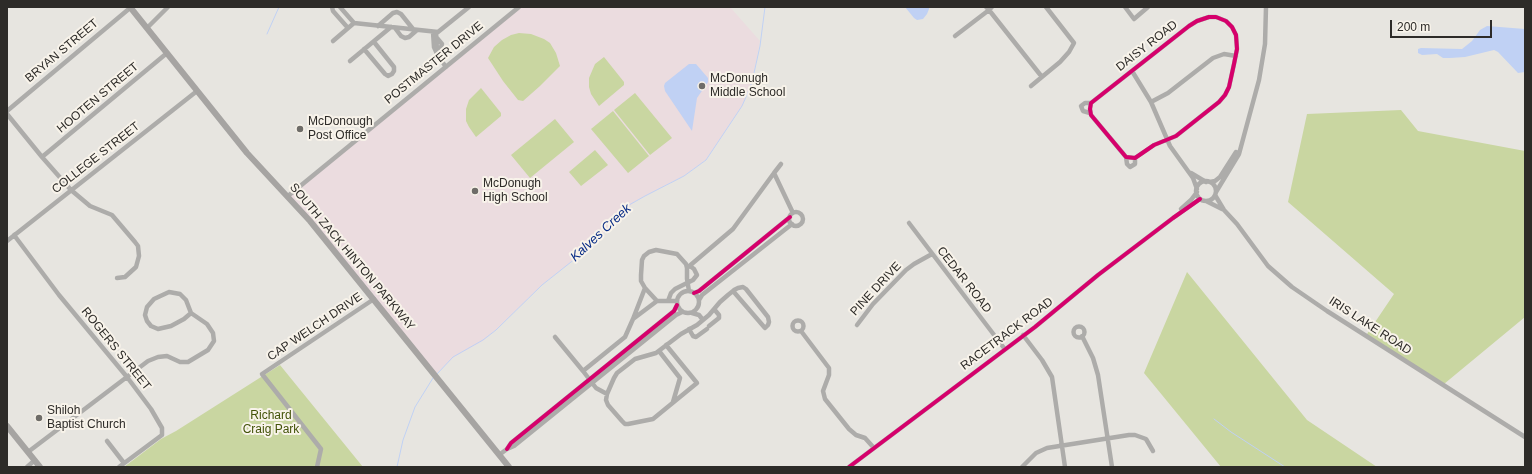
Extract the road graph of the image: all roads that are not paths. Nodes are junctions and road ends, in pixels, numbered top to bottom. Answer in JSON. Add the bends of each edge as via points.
{"nodes":[{"id":1,"x":130,"y":7,"type":"edge"},
{"id":2,"x":168,"y":7,"type":"edge"},
{"id":3,"x":332,"y":7,"type":"edge"},
{"id":4,"x":340,"y":7,"type":"edge"},
{"id":5,"x":469,"y":7,"type":"edge"},
{"id":6,"x":520,"y":7,"type":"edge"},
{"id":7,"x":1046,"y":7,"type":"edge"},
{"id":8,"x":1125,"y":7,"type":"edge"},
{"id":9,"x":1148,"y":7,"type":"edge"},
{"id":10,"x":1266,"y":7,"type":"edge"},
{"id":11,"x":989,"y":8,"type":"edge"},
{"id":12,"x":354,"y":23,"type":"junction"},
{"id":13,"x":378,"y":26,"type":"junction"},
{"id":14,"x":147,"y":28,"type":"junction"},
{"id":15,"x":348,"y":28,"type":"junction"},
{"id":16,"x":393,"y":28,"type":"junction"},
{"id":17,"x":415,"y":30,"type":"junction"},
{"id":18,"x":434,"y":32,"type":"junction"},
{"id":19,"x":955,"y":36,"type":"dead end"},
{"id":20,"x":332,"y":41,"type":"dead end"},
{"id":21,"x":374,"y":42,"type":"junction"},
{"id":22,"x":364,"y":49,"type":"junction"},
{"id":23,"x":167,"y":53,"type":"junction"},
{"id":24,"x":437,"y":55,"type":"junction"},
{"id":25,"x":1236,"y":56,"type":"junction"},
{"id":26,"x":350,"y":61,"type":"dead end"},
{"id":27,"x":446,"y":66,"type":"junction"},
{"id":28,"x":423,"y":68,"type":"dead end"},
{"id":29,"x":1132,"y":71,"type":"junction"},
{"id":30,"x":1042,"y":77,"type":"junction"},
{"id":31,"x":1031,"y":86,"type":"dead end"},
{"id":32,"x":197,"y":91,"type":"junction"},
{"id":33,"x":1151,"y":102,"type":"junction"},
{"id":34,"x":1092,"y":103,"type":"junction"},
{"id":35,"x":1090,"y":113,"type":"junction"},
{"id":36,"x":8,"y":116,"type":"edge"},
{"id":37,"x":1166,"y":140,"type":"junction"},
{"id":38,"x":1240,"y":148,"type":"junction"},
{"id":39,"x":42,"y":157,"type":"junction"},
{"id":40,"x":1126,"y":157,"type":"junction"},
{"id":41,"x":1135,"y":158,"type":"junction"},
{"id":42,"x":781,"y":164,"type":"dead end"},
{"id":43,"x":1189,"y":172,"type":"junction"},
{"id":44,"x":774,"y":173,"type":"junction"},
{"id":45,"x":1208,"y":182,"type":"junction"},
{"id":46,"x":71,"y":190,"type":"junction"},
{"id":47,"x":1197,"y":191,"type":"junction"},
{"id":48,"x":1216,"y":194,"type":"junction"},
{"id":49,"x":288,"y":196,"type":"junction"},
{"id":50,"x":1200,"y":199,"type":"junction"},
{"id":51,"x":1206,"y":201,"type":"junction"},
{"id":52,"x":1224,"y":210,"type":"junction"},
{"id":53,"x":793,"y":213,"type":"junction"},
{"id":54,"x":1177,"y":215,"type":"junction"},
{"id":55,"x":790,"y":218,"type":"junction"},
{"id":56,"x":909,"y":223,"type":"dead end"},
{"id":57,"x":792,"y":224,"type":"junction"},
{"id":58,"x":14,"y":235,"type":"junction"},
{"id":59,"x":7,"y":241,"type":"edge"},
{"id":60,"x":932,"y":254,"type":"junction"},
{"id":61,"x":689,"y":267,"type":"junction"},
{"id":62,"x":694,"y":272,"type":"junction"},
{"id":63,"x":687,"y":277,"type":"junction"},
{"id":64,"x":117,"y":278,"type":"dead end"},
{"id":65,"x":688,"y":283,"type":"junction"},
{"id":66,"x":645,"y":288,"type":"junction"},
{"id":67,"x":734,"y":290,"type":"junction"},
{"id":68,"x":692,"y":292,"type":"junction"},
{"id":69,"x":374,"y":300,"type":"junction"},
{"id":70,"x":699,"y":300,"type":"junction"},
{"id":71,"x":657,"y":301,"type":"junction"},
{"id":72,"x":668,"y":301,"type":"junction"},
{"id":73,"x":677,"y":303,"type":"junction"},
{"id":74,"x":697,"y":308,"type":"junction"},
{"id":75,"x":714,"y":308,"type":"junction"},
{"id":76,"x":682,"y":312,"type":"junction"},
{"id":77,"x":191,"y":313,"type":"junction"},
{"id":78,"x":692,"y":313,"type":"junction"},
{"id":79,"x":699,"y":315,"type":"junction"},
{"id":80,"x":633,"y":319,"type":"junction"},
{"id":81,"x":703,"y":320,"type":"junction"},
{"id":82,"x":856,"y":325,"type":"dead end"},
{"id":83,"x":689,"y":330,"type":"junction"},
{"id":84,"x":801,"y":331,"type":"dead end"},
{"id":85,"x":1023,"y":335,"type":"junction"},
{"id":86,"x":1082,"y":336,"type":"dead end"},
{"id":87,"x":556,"y":337,"type":"dead end"},
{"id":88,"x":666,"y":345,"type":"junction"},
{"id":89,"x":1004,"y":348,"type":"junction"},
{"id":90,"x":659,"y":351,"type":"junction"},
{"id":91,"x":583,"y":371,"type":"junction"},
{"id":92,"x":127,"y":377,"type":"junction"},
{"id":93,"x":591,"y":381,"type":"junction"},
{"id":94,"x":607,"y":394,"type":"junction"},
{"id":95,"x":673,"y":402,"type":"junction"},
{"id":96,"x":7,"y":426,"type":"edge"},
{"id":97,"x":1525,"y":436,"type":"edge"},
{"id":98,"x":1108,"y":438,"type":"junction"},
{"id":99,"x":107,"y":441,"type":"dead end"},
{"id":100,"x":1062,"y":446,"type":"junction"},
{"id":101,"x":874,"y":448,"type":"junction"},
{"id":102,"x":1153,"y":451,"type":"dead end"},
{"id":103,"x":28,"y":452,"type":"junction"},
{"id":104,"x":500,"y":455,"type":"junction"},
{"id":105,"x":35,"y":460,"type":"junction"},
{"id":106,"x":124,"y":463,"type":"junction"},
{"id":107,"x":27,"y":467,"type":"edge"},
{"id":108,"x":40,"y":467,"type":"edge"},
{"id":109,"x":119,"y":467,"type":"edge"},
{"id":110,"x":317,"y":467,"type":"edge"},
{"id":111,"x":509,"y":467,"type":"edge"},
{"id":112,"x":849,"y":467,"type":"edge"},
{"id":113,"x":1022,"y":467,"type":"edge"},
{"id":114,"x":1065,"y":467,"type":"edge"},
{"id":115,"x":1112,"y":467,"type":"edge"}],
"edges":[{"from":1,"to":14,"type":"main road","name":"SOUTH ZACK HINTON PARKWAY"},
{"from":1,"to":36,"type":"street","name":"BRYAN STREET"},
{"from":2,"to":14,"type":"street"},
{"from":3,"to":15,"type":"street"},
{"from":4,"to":12,"type":"street"},
{"from":5,"to":18,"type":"street","via":[[444,28]]},
{"from":6,"to":27,"type":"street","name":"POSTMASTER DRIVE"},
{"from":7,"to":30,"type":"street","via":[[1074,43],[1060,62]]},
{"from":8,"to":9,"type":"street","via":[[1134,18]]},
{"from":10,"to":38,"type":"street","via":[[1263,63]]},
{"from":11,"to":19,"type":"street"},
{"from":11,"to":30,"type":"street"},
{"from":12,"to":13,"type":"street"},
{"from":12,"to":15,"type":"street"},
{"from":13,"to":16,"type":"street"},
{"from":13,"to":17,"type":"street","via":[[397,12]]},
{"from":14,"to":23,"type":"main road","name":"SOUTH ZACK HINTON PARKWAY"},
{"from":15,"to":20,"type":"street"},
{"from":16,"to":17,"type":"street"},
{"from":16,"to":17,"type":"street","via":[[405,38]]},
{"from":16,"to":21,"type":"street"},
{"from":17,"to":18,"type":"street"},
{"from":18,"to":24,"type":"street"},
{"from":18,"to":24,"type":"street","via":[[437,38]]},
{"from":21,"to":22,"type":"street"},
{"from":21,"to":22,"type":"street","via":[[394,67],[392,74],[385,74]]},
{"from":22,"to":26,"type":"street"},
{"from":23,"to":32,"type":"main road","name":"SOUTH ZACK HINTON PARKWAY"},
{"from":23,"to":39,"type":"street","name":"HOOTEN STREET"},
{"from":24,"to":27,"type":"street"},
{"from":24,"to":28,"type":"street"},
{"from":25,"to":29,"type":"street","name":"DAISY ROAD","via":[[1237,39],[1232,27],[1223,20],[1209,17],[1189,26]]},
{"from":25,"to":33,"type":"street","via":[[1224,54],[1213,58],[1168,94]]},
{"from":25,"to":37,"type":"street","name":"DAISY ROAD","via":[[1229,86],[1221,100],[1180,133]]},
{"from":27,"to":49,"type":"street","name":"POSTMASTER DRIVE"},
{"from":29,"to":33,"type":"street"},
{"from":29,"to":34,"type":"street","name":"DAISY ROAD"},
{"from":30,"to":31,"type":"street"},
{"from":32,"to":46,"type":"street","name":"COLLEGE STREET"},
{"from":32,"to":49,"type":"main road","name":"SOUTH ZACK HINTON PARKWAY","via":[[248,153]]},
{"from":33,"to":37,"type":"street"},
{"from":34,"to":35,"type":"street"},
{"from":34,"to":35,"type":"street","name":"DAISY ROAD","via":[[1084,103],[1081,107]]},
{"from":35,"to":40,"type":"street","name":"DAISY ROAD"},
{"from":36,"to":39,"type":"street"},
{"from":37,"to":41,"type":"street","name":"DAISY ROAD"},
{"from":37,"to":43,"type":"street"},
{"from":38,"to":45,"type":"street","via":[[1220,177]]},
{"from":38,"to":48,"type":"street"},
{"from":39,"to":46,"type":"street"},
{"from":40,"to":41,"type":"street"},
{"from":40,"to":41,"type":"street","name":"DAISY ROAD","via":[[1130,167],[1135,164]]},
{"from":42,"to":44,"type":"street"},
{"from":43,"to":45,"type":"street"},
{"from":43,"to":47,"type":"street"},
{"from":44,"to":53,"type":"street"},
{"from":44,"to":61,"type":"street","via":[[733,229]]},
{"from":45,"to":47,"type":"street","via":[[1200,184]]},
{"from":45,"to":48,"type":"street","via":[[1215,186]]},
{"from":46,"to":58,"type":"street","name":"COLLEGE STREET"},
{"from":46,"to":64,"type":"street","via":[[90,206],[112,215],[138,246],[136,267],[125,277]]},
{"from":47,"to":50,"type":"street"},
{"from":47,"to":54,"type":"street","name":"RACETRACK ROAD"},
{"from":48,"to":51,"type":"street","via":[[1212,200]]},
{"from":48,"to":52,"type":"street","name":"IRIS LAKE ROAD"},
{"from":49,"to":69,"type":"main road","name":"SOUTH ZACK HINTON PARKWAY"},
{"from":50,"to":51,"type":"street"},
{"from":50,"to":54,"type":"street","name":"RACETRACK ROAD"},
{"from":51,"to":52,"type":"street","name":"IRIS LAKE ROAD"},
{"from":52,"to":97,"type":"street","name":"IRIS LAKE ROAD","via":[[1268,266],[1292,287]]},
{"from":53,"to":55,"type":"street"},
{"from":53,"to":57,"type":"street","via":[[800,213],[802,221],[798,225]]},
{"from":54,"to":85,"type":"street","name":"RACETRACK ROAD"},
{"from":55,"to":57,"type":"street"},
{"from":55,"to":68,"type":"street","via":[[699,291]]},
{"from":56,"to":60,"type":"street","name":"CEDAR ROAD"},
{"from":57,"to":70,"type":"street"},
{"from":58,"to":59,"type":"street","name":"COLLEGE STREET"},
{"from":58,"to":92,"type":"street","name":"ROGERS STREET","via":[[59,295]]},
{"from":60,"to":82,"type":"street","name":"PINE DRIVE","via":[[906,270]]},
{"from":60,"to":89,"type":"street","name":"CEDAR ROAD"},
{"from":61,"to":62,"type":"street"},
{"from":61,"to":63,"type":"street"},
{"from":61,"to":66,"type":"street","via":[[677,254],[656,250],[649,252],[642,260],[642,281]]},
{"from":62,"to":63,"type":"street"},
{"from":62,"to":65,"type":"street","via":[[697,273],[696,278]]},
{"from":63,"to":65,"type":"street"},
{"from":65,"to":68,"type":"street"},
{"from":65,"to":72,"type":"street","via":[[675,289]]},
{"from":66,"to":71,"type":"street"},
{"from":66,"to":80,"type":"street"},
{"from":67,"to":67,"type":"street","via":[[740,287],[746,289],[768,317],[770,322],[765,328]]},
{"from":67,"to":75,"type":"street"},
{"from":68,"to":70,"type":"street"},
{"from":68,"to":73,"type":"street","via":[[682,293]]},
{"from":69,"to":104,"type":"main road","name":"SOUTH ZACK HINTON PARKWAY"},
{"from":69,"to":110,"type":"street","name":"CAP WELCH DRIVE","via":[[262,374],[321,449]]},
{"from":70,"to":74,"type":"street"},
{"from":71,"to":72,"type":"street"},
{"from":71,"to":80,"type":"street"},
{"from":72,"to":73,"type":"street"},
{"from":73,"to":76,"type":"street"},
{"from":73,"to":93,"type":"street","via":[[674,311]]},
{"from":74,"to":78,"type":"street"},
{"from":74,"to":79,"type":"street"},
{"from":75,"to":81,"type":"street"},
{"from":75,"to":83,"type":"street","via":[[719,318],[708,328],[696,337]]},
{"from":76,"to":78,"type":"street"},
{"from":76,"to":93,"type":"street"},
{"from":77,"to":77,"type":"street","via":[[186,300],[180,294],[170,292],[154,299],[147,307],[145,315],[146,321],[158,329],[170,326]]},
{"from":77,"to":92,"type":"street","via":[[207,324],[212,333],[214,341],[208,350],[188,362],[180,362],[167,356],[158,357]]},
{"from":78,"to":79,"type":"street"},
{"from":79,"to":81,"type":"street"},
{"from":80,"to":91,"type":"street","via":[[625,337]]},
{"from":81,"to":83,"type":"street"},
{"from":83,"to":88,"type":"street"},
{"from":84,"to":101,"type":"street","via":[[829,368],[823,391],[825,399],[849,429],[865,438]]},
{"from":85,"to":89,"type":"street","name":"RACETRACK ROAD"},
{"from":85,"to":100,"type":"street","via":[[1052,377]]},
{"from":86,"to":98,"type":"street","via":[[1098,375]]},
{"from":87,"to":91,"type":"street"},
{"from":88,"to":90,"type":"street"},
{"from":88,"to":95,"type":"street","via":[[697,382]]},
{"from":89,"to":101,"type":"street","name":"RACETRACK ROAD"},
{"from":90,"to":94,"type":"street","via":[[651,356],[635,359],[617,373]]},
{"from":90,"to":95,"type":"street","via":[[680,378]]},
{"from":91,"to":93,"type":"street"},
{"from":92,"to":103,"type":"street"},
{"from":92,"to":106,"type":"street","name":"ROGERS STREET","via":[[156,417],[162,428],[162,435]]},
{"from":93,"to":94,"type":"street"},
{"from":93,"to":104,"type":"street"},
{"from":94,"to":95,"type":"street","via":[[606,400],[625,424],[650,420]]},
{"from":96,"to":103,"type":"main road"},
{"from":98,"to":100,"type":"street"},
{"from":98,"to":102,"type":"street","via":[[1135,435],[1146,439]]},
{"from":98,"to":115,"type":"street"},
{"from":99,"to":106,"type":"street"},
{"from":100,"to":113,"type":"street","via":[[1042,450]]},
{"from":100,"to":114,"type":"street"},
{"from":101,"to":112,"type":"street","name":"RACETRACK ROAD"},
{"from":103,"to":105,"type":"main road"},
{"from":104,"to":111,"type":"main road","name":"SOUTH ZACK HINTON PARKWAY"},
{"from":105,"to":107,"type":"street"},
{"from":105,"to":108,"type":"main road"},
{"from":106,"to":109,"type":"street","name":"ROGERS STREET"}]}
